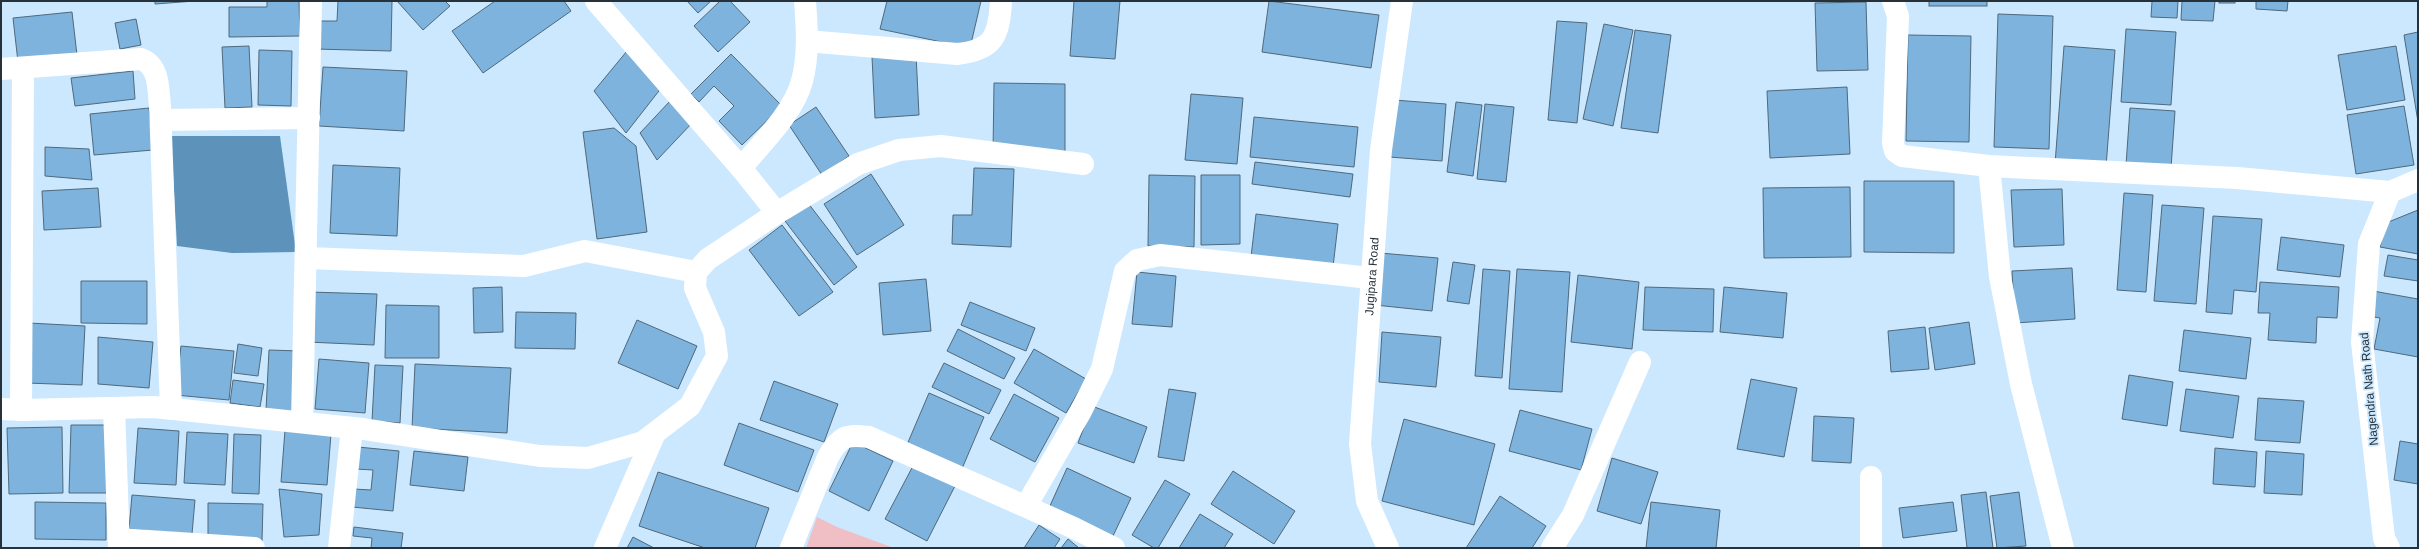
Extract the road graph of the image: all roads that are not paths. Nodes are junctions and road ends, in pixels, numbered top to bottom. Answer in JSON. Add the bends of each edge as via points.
{"nodes":[{"id":1,"x":311,"y":1,"type":"edge"},
{"id":2,"x":596,"y":1,"type":"edge"},
{"id":3,"x":805,"y":1,"type":"edge"},
{"id":4,"x":1001,"y":1,"type":"edge"},
{"id":5,"x":1402,"y":1,"type":"edge"},
{"id":6,"x":1893,"y":1,"type":"edge"},
{"id":7,"x":807,"y":41,"type":"junction"},
{"id":8,"x":23,"y":68,"type":"junction"},
{"id":9,"x":1,"y":69,"type":"edge"},
{"id":10,"x":309,"y":118,"type":"junction"},
{"id":11,"x":161,"y":120,"type":"junction"},
{"id":12,"x":1083,"y":164,"type":"dead end"},
{"id":13,"x":1989,"y":166,"type":"junction"},
{"id":14,"x":742,"y":168,"type":"junction"},
{"id":15,"x":2418,"y":180,"type":"edge"},
{"id":16,"x":2390,"y":192,"type":"junction"},
{"id":17,"x":777,"y":213,"type":"junction"},
{"id":18,"x":306,"y":258,"type":"junction"},
{"id":19,"x":696,"y":272,"type":"junction"},
{"id":20,"x":1370,"y":278,"type":"junction"},
{"id":21,"x":1640,"y":362,"type":"dead end"},
{"id":22,"x":114,"y":408,"type":"junction"},
{"id":23,"x":171,"y":409,"type":"junction"},
{"id":24,"x":11,"y":410,"type":"edge"},
{"id":25,"x":302,"y":422,"type":"junction"},
{"id":26,"x":352,"y":428,"type":"junction"},
{"id":27,"x":654,"y":435,"type":"junction"},
{"id":28,"x":1872,"y":477,"type":"dead end"},
{"id":29,"x":1026,"y":506,"type":"junction"},
{"id":30,"x":119,"y":544,"type":"edge"},
{"id":31,"x":254,"y":548,"type":"edge"},
{"id":32,"x":339,"y":548,"type":"edge"},
{"id":33,"x":605,"y":548,"type":"edge"},
{"id":34,"x":791,"y":548,"type":"edge"},
{"id":35,"x":1114,"y":548,"type":"edge"},
{"id":36,"x":1388,"y":548,"type":"edge"},
{"id":37,"x":1552,"y":548,"type":"edge"},
{"id":38,"x":1871,"y":548,"type":"edge"},
{"id":39,"x":2063,"y":548,"type":"edge"},
{"id":40,"x":2389,"y":548,"type":"edge"}],
"edges":[{"from":1,"to":10,"type":"street"},
{"from":2,"to":14,"type":"street"},
{"from":3,"to":7,"type":"street"},
{"from":4,"to":7,"type":"street","via":[[997,28],[990,43],[976,52],[957,54]]},
{"from":5,"to":20,"type":"street","name":"Jugipara Road","via":[[1380,150]]},
{"from":6,"to":13,"type":"street","via":[[1898,16],[1893,139],[1895,151],[1902,156]]},
{"from":7,"to":14,"type":"street","via":[[802,81],[786,114]]},
{"from":8,"to":9,"type":"street"},
{"from":8,"to":11,"type":"street","via":[[141,59],[149,62],[155,71]]},
{"from":8,"to":24,"type":"street"},
{"from":10,"to":11,"type":"street"},
{"from":10,"to":18,"type":"street"},
{"from":11,"to":23,"type":"street"},
{"from":12,"to":17,"type":"street","via":[[941,146],[899,150],[858,164]]},
{"from":13,"to":16,"type":"street","via":[[2237,178]]},
{"from":13,"to":39,"type":"street","via":[[2000,277],[2021,384]]},
{"from":14,"to":17,"type":"street"},
{"from":15,"to":16,"type":"street"},
{"from":16,"to":40,"type":"street","name":"Nagendra Nath Road","via":[[2368,244],[2362,342],[2384,538]]},
{"from":17,"to":19,"type":"street","via":[[708,259]]},
{"from":18,"to":19,"type":"street","via":[[524,266],[585,251]]},
{"from":18,"to":25,"type":"street"},
{"from":19,"to":27,"type":"street","via":[[695,288],[714,332],[717,356],[690,406]]},
{"from":20,"to":29,"type":"street","via":[[1160,255],[1137,260],[1125,271],[1102,369],[1080,413]]},
{"from":20,"to":36,"type":"street","name":"Jugipara Road","via":[[1360,444],[1367,501]]},
{"from":21,"to":37,"type":"street","via":[[1574,515]]},
{"from":22,"to":23,"type":"street"},
{"from":22,"to":24,"type":"street"},
{"from":22,"to":30,"type":"street"},
{"from":23,"to":25,"type":"street"},
{"from":25,"to":26,"type":"street"},
{"from":26,"to":27,"type":"street","via":[[540,456],[588,458],[632,446]]},
{"from":26,"to":32,"type":"street"},
{"from":27,"to":33,"type":"street"},
{"from":28,"to":38,"type":"street"},
{"from":29,"to":34,"type":"street","via":[[870,437],[844,437],[835,444],[828,457]]},
{"from":29,"to":35,"type":"street"},
{"from":30,"to":31,"type":"street"}]}
